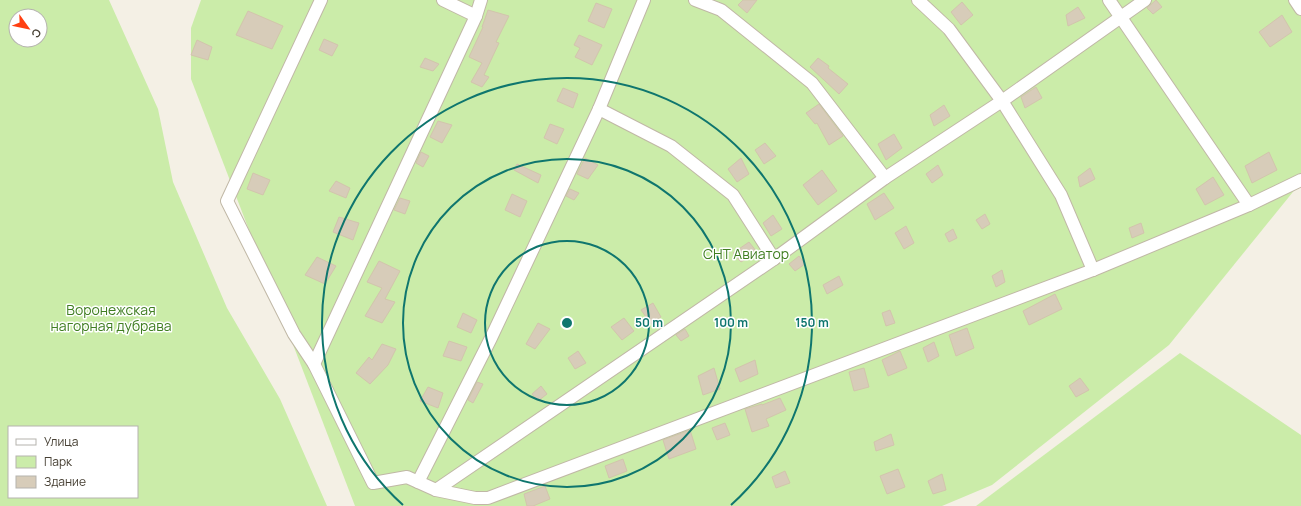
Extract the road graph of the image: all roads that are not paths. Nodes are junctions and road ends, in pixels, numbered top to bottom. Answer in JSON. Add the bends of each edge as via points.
{"nodes":[{"id":1,"x":321,"y":0,"type":"edge"},
{"id":2,"x":443,"y":0,"type":"edge"},
{"id":3,"x":481,"y":0,"type":"edge"},
{"id":4,"x":644,"y":0,"type":"edge"},
{"id":5,"x":695,"y":0,"type":"edge"},
{"id":6,"x":918,"y":0,"type":"edge"},
{"id":7,"x":1109,"y":0,"type":"edge"},
{"id":8,"x":1145,"y":0,"type":"edge"},
{"id":9,"x":1295,"y":0,"type":"edge"},
{"id":10,"x":1301,"y":9,"type":"edge"},
{"id":11,"x":476,"y":16,"type":"junction"},
{"id":12,"x":1121,"y":16,"type":"junction"},
{"id":13,"x":1002,"y":101,"type":"junction"},
{"id":14,"x":599,"y":109,"type":"junction"},
{"id":15,"x":884,"y":178,"type":"junction"},
{"id":16,"x":1301,"y":180,"type":"edge"},
{"id":17,"x":1249,"y":205,"type":"junction"},
{"id":18,"x":774,"y":259,"type":"junction"},
{"id":19,"x":1093,"y":270,"type":"junction"},
{"id":20,"x":314,"y":364,"type":"junction"},
{"id":21,"x":418,"y":482,"type":"junction"},
{"id":22,"x":436,"y":490,"type":"junction"}],
"edges":[{"from":1,"to":20,"type":"street","via":[[227,201],[294,334]]},
{"from":2,"to":11,"type":"street"},
{"from":3,"to":11,"type":"street"},
{"from":4,"to":14,"type":"street"},
{"from":5,"to":15,"type":"street","via":[[721,10],[812,83]]},
{"from":6,"to":13,"type":"street","via":[[949,29]]},
{"from":7,"to":12,"type":"street"},
{"from":8,"to":12,"type":"street"},
{"from":9,"to":10,"type":"street"},
{"from":11,"to":20,"type":"street"},
{"from":12,"to":13,"type":"street"},
{"from":12,"to":17,"type":"street"},
{"from":13,"to":15,"type":"street"},
{"from":13,"to":19,"type":"street","via":[[1061,195]]},
{"from":14,"to":18,"type":"street","via":[[671,146],[733,195]]},
{"from":14,"to":21,"type":"street","via":[[491,338]]},
{"from":15,"to":18,"type":"street"},
{"from":16,"to":17,"type":"street"},
{"from":17,"to":19,"type":"street"},
{"from":18,"to":22,"type":"street"},
{"from":19,"to":22,"type":"street","via":[[488,498]]},
{"from":20,"to":21,"type":"street","via":[[373,483],[407,477]]},
{"from":21,"to":22,"type":"street"}]}
